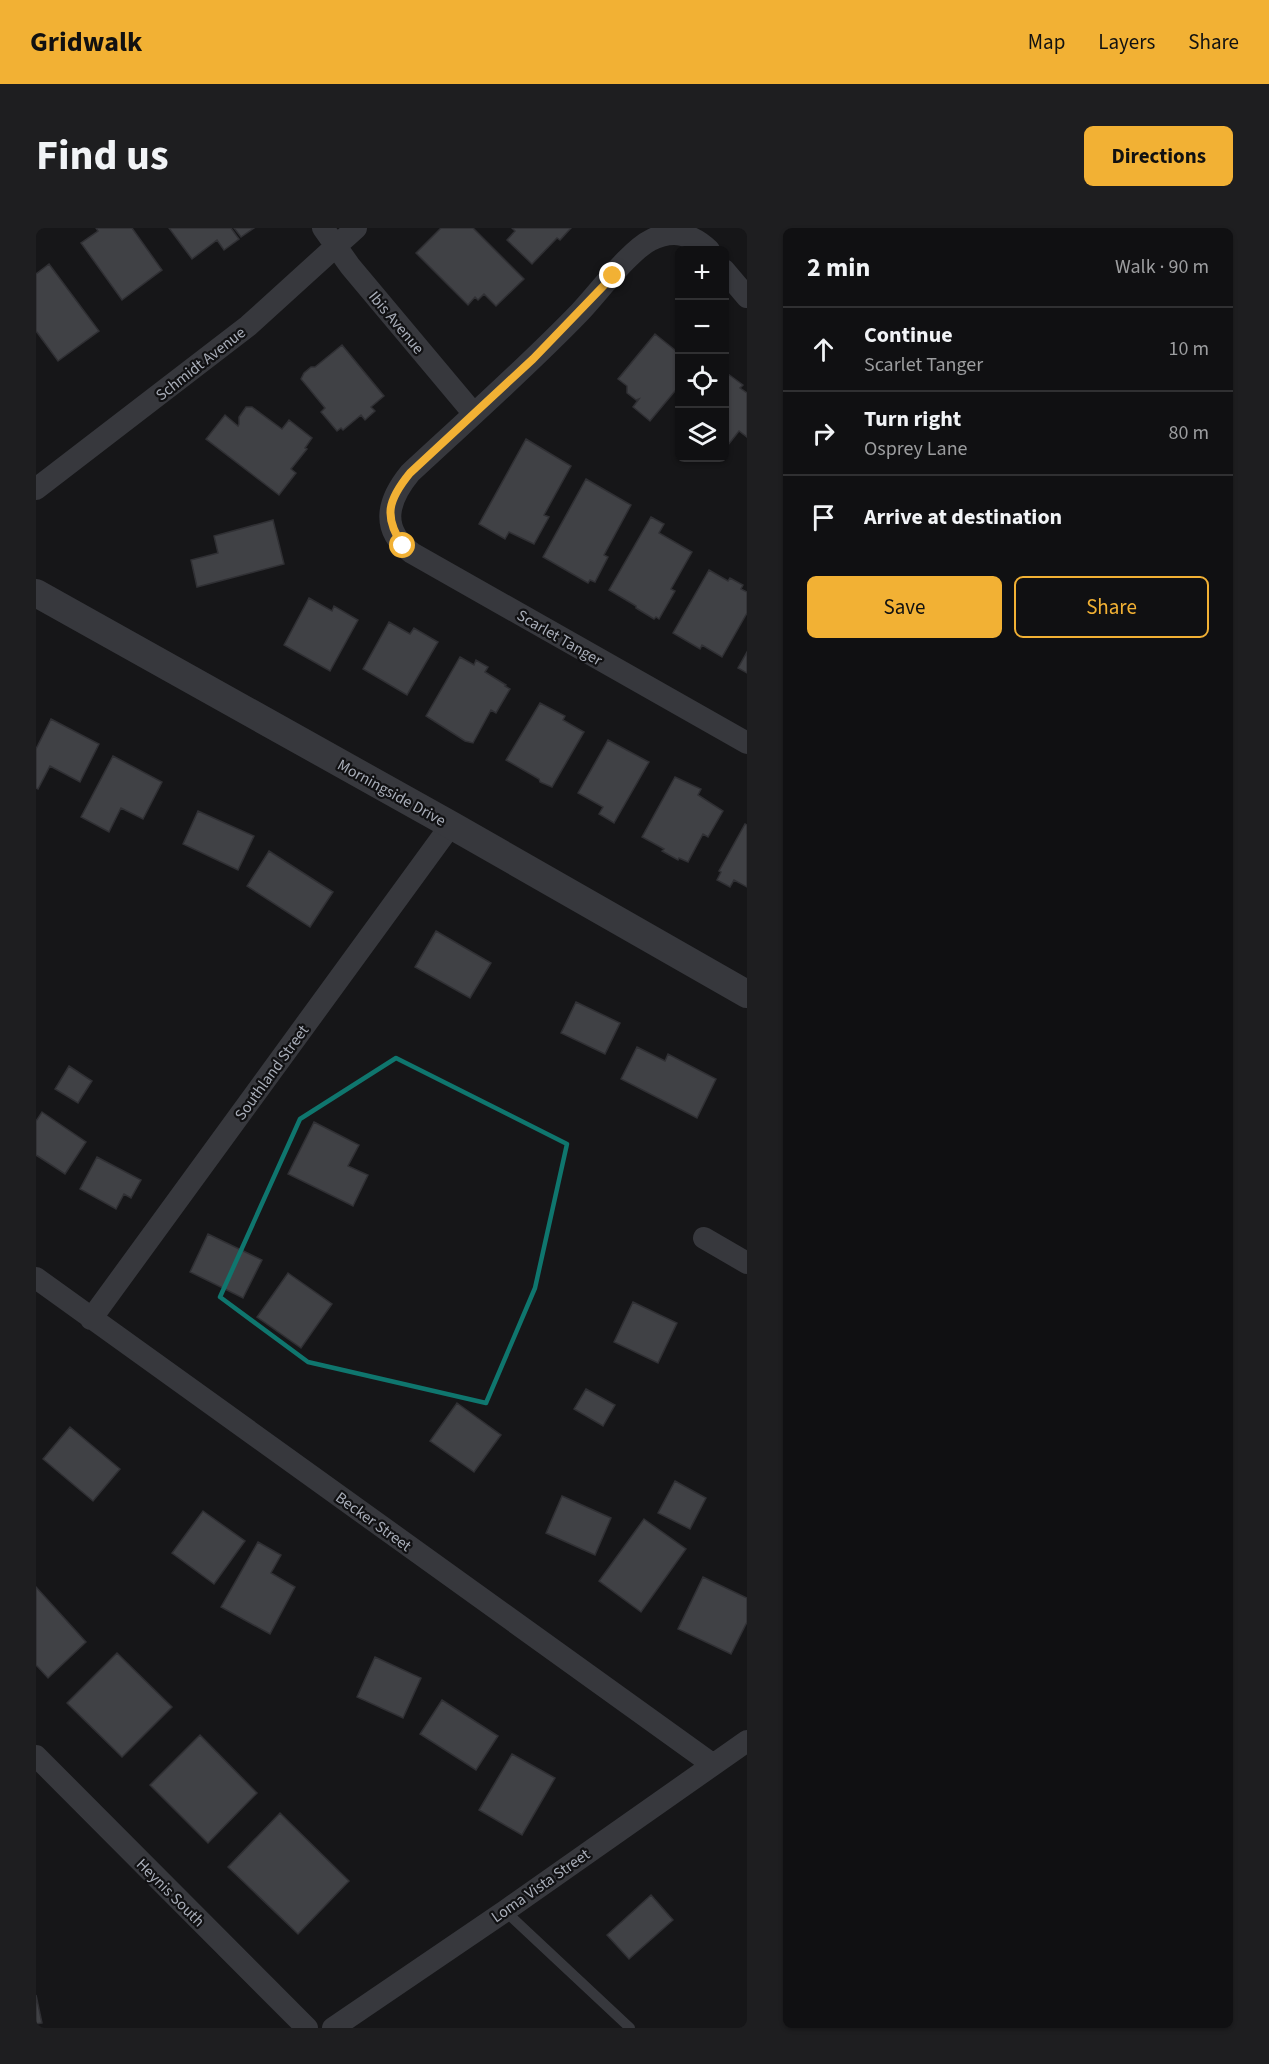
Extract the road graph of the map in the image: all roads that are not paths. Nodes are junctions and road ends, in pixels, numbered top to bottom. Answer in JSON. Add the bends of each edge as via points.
{"nodes":[{"id":1,"x":323,"y":228,"type":"edge"},
{"id":2,"x":356,"y":228,"type":"edge"},
{"id":3,"x":704,"y":246,"type":"edge"},
{"id":4,"x":336,"y":247,"type":"junction"},
{"id":5,"x":729,"y":276,"type":"edge"},
{"id":6,"x":747,"y":297,"type":"edge"},
{"id":7,"x":474,"y":414,"type":"junction"},
{"id":8,"x":36,"y":489,"type":"edge"},
{"id":9,"x":36,"y":593,"type":"edge"},
{"id":10,"x":747,"y":743,"type":"edge"},
{"id":11,"x":451,"y":825,"type":"junction"},
{"id":12,"x":747,"y":994,"type":"edge"},
{"id":13,"x":704,"y":1238,"type":"dead end"},
{"id":14,"x":747,"y":1263,"type":"edge"},
{"id":15,"x":36,"y":1278,"type":"edge"},
{"id":16,"x":91,"y":1319,"type":"junction"},
{"id":17,"x":747,"y":1741,"type":"edge"},
{"id":18,"x":36,"y":1756,"type":"edge"},
{"id":19,"x":712,"y":1764,"type":"junction"},
{"id":20,"x":505,"y":1911,"type":"junction"},
{"id":21,"x":307,"y":2028,"type":"edge"},
{"id":22,"x":333,"y":2028,"type":"edge"},
{"id":23,"x":630,"y":2028,"type":"edge"}],
"edges":[{"from":1,"to":4,"type":"street","name":"Ibis Avenue"},
{"from":2,"to":4,"type":"street","name":"Schmidt Avenue"},
{"from":3,"to":7,"type":"street","via":[[681,234],[658,236],[639,248],[582,310]]},
{"from":4,"to":7,"type":"street","name":"Ibis Avenue"},
{"from":4,"to":8,"type":"street","name":"Schmidt Avenue","via":[[248,326]]},
{"from":5,"to":6,"type":"street"},
{"from":7,"to":10,"type":"street","name":"Scarlet Tanger","via":[[410,473],[395,495],[389,516],[403,546]]},
{"from":9,"to":11,"type":"street","name":"Morningside Drive"},
{"from":11,"to":12,"type":"street","name":"Morningside Drive"},
{"from":11,"to":16,"type":"street","name":"Southland Street"},
{"from":13,"to":14,"type":"street"},
{"from":15,"to":16,"type":"street","name":"Becker Street"},
{"from":16,"to":19,"type":"street","name":"Becker Street"},
{"from":17,"to":19,"type":"street","name":"Loma Vista Street"},
{"from":18,"to":21,"type":"street","name":"Heynis South"},
{"from":19,"to":20,"type":"street","name":"Loma Vista Street"},
{"from":20,"to":22,"type":"street","name":"Loma Vista Street"},
{"from":20,"to":23,"type":"lane"}]}
